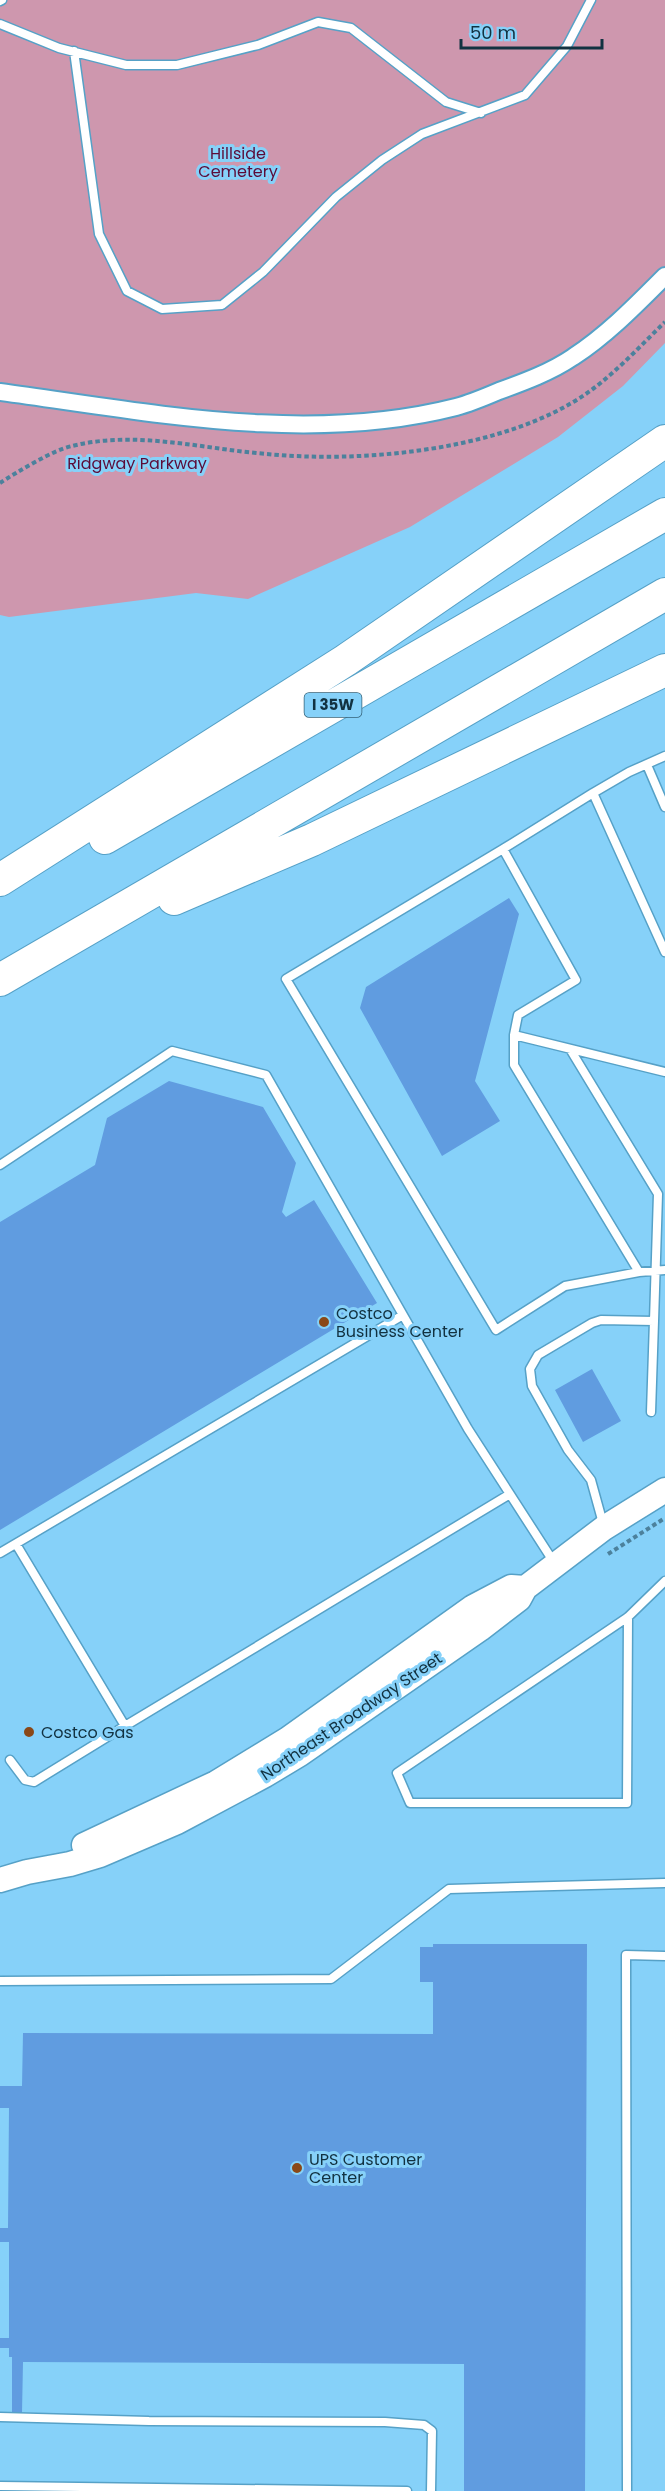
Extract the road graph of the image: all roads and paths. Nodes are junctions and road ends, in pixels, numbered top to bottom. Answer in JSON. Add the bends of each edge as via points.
{"nodes":[{"id":1,"x":591,"y":0,"type":"edge"},
{"id":2,"x":0,"y":24,"type":"edge"},
{"id":3,"x":74,"y":51,"type":"junction"},
{"id":4,"x":482,"y":113,"type":"junction"},
{"id":5,"x":665,"y":276,"type":"edge"},
{"id":6,"x":0,"y":392,"type":"edge"},
{"id":7,"x":665,"y":441,"type":"edge"},
{"id":8,"x":665,"y":514,"type":"edge"},
{"id":9,"x":665,"y":594,"type":"edge"},
{"id":10,"x":665,"y":670,"type":"edge"},
{"id":11,"x":665,"y":756,"type":"edge"},
{"id":12,"x":647,"y":765,"type":"junction"},
{"id":13,"x":593,"y":793,"type":"junction"},
{"id":14,"x":665,"y":807,"type":"edge"},
{"id":15,"x":502,"y":849,"type":"junction"},
{"id":16,"x":0,"y":880,"type":"edge"},
{"id":17,"x":0,"y":896,"type":"edge"},
{"id":18,"x":665,"y":952,"type":"edge"},
{"id":19,"x":47,"y":954,"type":"junction"},
{"id":20,"x":0,"y":980,"type":"edge"},
{"id":21,"x":514,"y":1035,"type":"junction"},
{"id":22,"x":570,"y":1049,"type":"junction"},
{"id":23,"x":665,"y":1072,"type":"edge"},
{"id":24,"x":0,"y":1165,"type":"edge"},
{"id":25,"x":665,"y":1270,"type":"edge"},
{"id":26,"x":639,"y":1272,"type":"junction"},
{"id":27,"x":655,"y":1272,"type":"junction"},
{"id":28,"x":403,"y":1315,"type":"junction"},
{"id":29,"x":654,"y":1321,"type":"junction"},
{"id":30,"x":651,"y":1412,"type":"dead end"},
{"id":31,"x":665,"y":1490,"type":"edge"},
{"id":32,"x":510,"y":1494,"type":"junction"},
{"id":33,"x":604,"y":1528,"type":"junction"},
{"id":34,"x":16,"y":1544,"type":"junction"},
{"id":35,"x":0,"y":1553,"type":"edge"},
{"id":36,"x":555,"y":1565,"type":"junction"},
{"id":37,"x":665,"y":1581,"type":"edge"},
{"id":38,"x":628,"y":1617,"type":"junction"},
{"id":39,"x":125,"y":1726,"type":"junction"},
{"id":40,"x":10,"y":1760,"type":"dead end"},
{"id":41,"x":0,"y":1880,"type":"edge"},
{"id":42,"x":665,"y":1883,"type":"edge"},
{"id":43,"x":665,"y":1956,"type":"edge"},
{"id":44,"x":0,"y":1981,"type":"edge"},
{"id":45,"x":0,"y":2417,"type":"edge"},
{"id":46,"x":0,"y":2486,"type":"edge"},
{"id":47,"x":407,"y":2491,"type":"edge"},
{"id":48,"x":431,"y":2491,"type":"edge"},
{"id":49,"x":627,"y":2491,"type":"edge"}],
"edges":[{"from":1,"to":4,"type":"lane","via":[[567,46],[525,95]]},
{"from":2,"to":3,"type":"lane"},
{"from":3,"to":4,"type":"lane","via":[[126,65],[177,65],[258,45],[318,22],[351,28],[446,102]]},
{"from":3,"to":4,"type":"lane","via":[[99,234],[127,291],[162,309],[222,305],[263,272],[336,197],[382,159],[422,134]]},
{"from":5,"to":6,"type":"street","via":[[629,312],[573,357],[490,395],[415,416],[368,421],[227,422]]},
{"from":7,"to":16,"type":"highway","via":[[346,660]]},
{"from":8,"to":17,"type":"highway","number":"I 35W"},
{"from":9,"to":19,"type":"highway"},
{"from":10,"to":19,"type":"highway","via":[[312,840]]},
{"from":11,"to":12,"type":"lane"},
{"from":12,"to":13,"type":"lane"},
{"from":12,"to":14,"type":"lane"},
{"from":13,"to":15,"type":"lane"},
{"from":13,"to":18,"type":"lane"},
{"from":15,"to":21,"type":"lane","via":[[576,980],[518,1015]]},
{"from":15,"to":26,"type":"lane","via":[[286,979],[496,1330],[565,1286]]},
{"from":19,"to":20,"type":"highway"},
{"from":21,"to":22,"type":"lane"},
{"from":21,"to":26,"type":"lane","via":[[514,1065]]},
{"from":22,"to":23,"type":"lane"},
{"from":22,"to":27,"type":"lane","via":[[657,1194]]},
{"from":24,"to":28,"type":"lane","via":[[172,1051],[266,1075]]},
{"from":25,"to":27,"type":"lane"},
{"from":26,"to":27,"type":"lane"},
{"from":27,"to":29,"type":"lane"},
{"from":28,"to":32,"type":"lane"},
{"from":28,"to":34,"type":"lane"},
{"from":29,"to":30,"type":"lane"},
{"from":29,"to":33,"type":"lane","via":[[592,1323],[538,1355],[530,1369],[532,1386],[568,1450],[591,1480]]},
{"from":31,"to":33,"type":"main road","name":"Northeast Broadway Street"},
{"from":32,"to":36,"type":"lane"},
{"from":32,"to":39,"type":"lane"},
{"from":33,"to":36,"type":"main road","name":"Northeast Broadway Street"},
{"from":34,"to":35,"type":"lane"},
{"from":34,"to":39,"type":"lane"},
{"from":36,"to":41,"type":"main road","name":"Northeast Broadway Street","via":[[480,1629],[265,1775],[177,1822],[100,1855]]},
{"from":37,"to":38,"type":"lane"},
{"from":38,"to":38,"type":"lane","via":[[397,1773],[410,1803],[627,1803]]},
{"from":39,"to":40,"type":"lane","via":[[34,1782],[25,1780]]},
{"from":42,"to":44,"type":"lane","via":[[449,1889],[331,1979]]},
{"from":43,"to":49,"type":"lane","via":[[626,1955]]},
{"from":45,"to":48,"type":"lane","via":[[424,2425],[432,2431]]},
{"from":46,"to":47,"type":"lane"}]}
